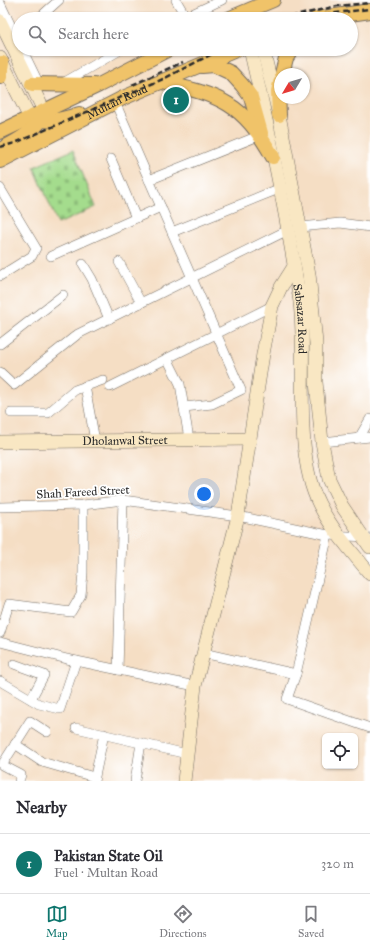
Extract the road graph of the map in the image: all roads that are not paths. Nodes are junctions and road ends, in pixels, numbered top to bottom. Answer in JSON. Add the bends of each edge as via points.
{"nodes":[{"id":1,"x":58,"y":0,"type":"edge"},
{"id":2,"x":176,"y":0,"type":"edge"},
{"id":3,"x":222,"y":0,"type":"edge"},
{"id":4,"x":273,"y":0,"type":"edge"},
{"id":5,"x":0,"y":3,"type":"edge"},
{"id":6,"x":370,"y":11,"type":"edge"},
{"id":7,"x":45,"y":12,"type":"edge"},
{"id":8,"x":181,"y":12,"type":"edge"},
{"id":9,"x":197,"y":12,"type":"edge"},
{"id":10,"x":250,"y":12,"type":"edge"},
{"id":11,"x":358,"y":13,"type":"edge"},
{"id":12,"x":0,"y":21,"type":"edge"},
{"id":13,"x":12,"y":28,"type":"edge"},
{"id":14,"x":12,"y":42,"type":"edge"},
{"id":15,"x":20,"y":56,"type":"edge"},
{"id":16,"x":25,"y":56,"type":"edge"},
{"id":17,"x":110,"y":56,"type":"edge"},
{"id":18,"x":155,"y":56,"type":"edge"},
{"id":19,"x":223,"y":56,"type":"edge"},
{"id":20,"x":251,"y":56,"type":"edge"},
{"id":21,"x":265,"y":56,"type":"edge"},
{"id":22,"x":287,"y":56,"type":"edge"},
{"id":23,"x":1,"y":60,"type":"edge"},
{"id":24,"x":199,"y":67,"type":"junction"},
{"id":25,"x":284,"y":68,"type":"edge"},
{"id":26,"x":0,"y":77,"type":"edge"},
{"id":27,"x":162,"y":82,"type":"junction"},
{"id":28,"x":36,"y":84,"type":"junction"},
{"id":29,"x":60,"y":85,"type":"junction"},
{"id":30,"x":99,"y":85,"type":"junction"},
{"id":31,"x":119,"y":100,"type":"junction"},
{"id":32,"x":279,"y":104,"type":"edge"},
{"id":33,"x":279,"y":115,"type":"junction"},
{"id":34,"x":38,"y":117,"type":"junction"},
{"id":35,"x":0,"y":132,"type":"edge"},
{"id":36,"x":261,"y":135,"type":"junction"},
{"id":37,"x":0,"y":150,"type":"edge"},
{"id":38,"x":273,"y":157,"type":"junction"},
{"id":39,"x":111,"y":159,"type":"dead end"},
{"id":40,"x":0,"y":161,"type":"edge"},
{"id":41,"x":149,"y":180,"type":"junction"},
{"id":42,"x":0,"y":188,"type":"edge"},
{"id":43,"x":281,"y":188,"type":"junction"},
{"id":44,"x":161,"y":207,"type":"junction"},
{"id":45,"x":136,"y":218,"type":"junction"},
{"id":46,"x":370,"y":227,"type":"edge"},
{"id":47,"x":301,"y":228,"type":"junction"},
{"id":48,"x":288,"y":230,"type":"junction"},
{"id":49,"x":172,"y":232,"type":"junction"},
{"id":50,"x":51,"y":256,"type":"dead end"},
{"id":51,"x":119,"y":262,"type":"dead end"},
{"id":52,"x":84,"y":264,"type":"dead end"},
{"id":53,"x":294,"y":268,"type":"junction"},
{"id":54,"x":0,"y":276,"type":"edge"},
{"id":55,"x":192,"y":278,"type":"junction"},
{"id":56,"x":305,"y":292,"type":"junction"},
{"id":57,"x":63,"y":295,"type":"dead end"},
{"id":58,"x":141,"y":303,"type":"junction"},
{"id":59,"x":272,"y":306,"type":"junction"},
{"id":60,"x":109,"y":319,"type":"junction"},
{"id":61,"x":216,"y":334,"type":"junction"},
{"id":62,"x":0,"y":344,"type":"edge"},
{"id":63,"x":167,"y":358,"type":"junction"},
{"id":64,"x":0,"y":372,"type":"edge"},
{"id":65,"x":85,"y":386,"type":"junction"},
{"id":66,"x":184,"y":407,"type":"junction"},
{"id":67,"x":11,"y":413,"type":"dead end"},
{"id":68,"x":370,"y":419,"type":"edge"},
{"id":69,"x":370,"y":437,"type":"edge"},
{"id":70,"x":359,"y":438,"type":"junction"},
{"id":71,"x":189,"y":439,"type":"junction"},
{"id":72,"x":250,"y":439,"type":"junction"},
{"id":73,"x":95,"y":440,"type":"junction"},
{"id":74,"x":0,"y":442,"type":"edge"},
{"id":75,"x":322,"y":442,"type":"junction"},
{"id":76,"x":123,"y":500,"type":"junction"},
{"id":77,"x":83,"y":505,"type":"junction"},
{"id":78,"x":0,"y":507,"type":"edge"},
{"id":79,"x":238,"y":516,"type":"junction"},
{"id":80,"x":333,"y":535,"type":"junction"},
{"id":81,"x":366,"y":537,"type":"edge"},
{"id":82,"x":370,"y":547,"type":"edge"},
{"id":83,"x":370,"y":574,"type":"edge"},
{"id":84,"x":0,"y":633,"type":"edge"},
{"id":85,"x":0,"y":642,"type":"edge"},
{"id":86,"x":203,"y":653,"type":"junction"},
{"id":87,"x":76,"y":661,"type":"junction"},
{"id":88,"x":14,"y":664,"type":"dead end"},
{"id":89,"x":118,"y":670,"type":"junction"},
{"id":90,"x":296,"y":674,"type":"junction"},
{"id":91,"x":0,"y":681,"type":"edge"},
{"id":92,"x":195,"y":686,"type":"junction"},
{"id":93,"x":31,"y":699,"type":"junction"},
{"id":94,"x":76,"y":728,"type":"dead end"},
{"id":95,"x":370,"y":728,"type":"edge"},
{"id":96,"x":47,"y":732,"type":"dead end"},
{"id":97,"x":104,"y":734,"type":"junction"},
{"id":98,"x":141,"y":743,"type":"junction"},
{"id":99,"x":15,"y":744,"type":"junction"},
{"id":100,"x":187,"y":754,"type":"junction"},
{"id":101,"x":1,"y":764,"type":"edge"},
{"id":102,"x":94,"y":779,"type":"edge"},
{"id":103,"x":20,"y":781,"type":"edge"},
{"id":104,"x":135,"y":781,"type":"edge"},
{"id":105,"x":184,"y":781,"type":"edge"}],
"edges":[{"from":1,"to":7,"type":"street"},
{"from":2,"to":8,"type":"street"},
{"from":3,"to":9,"type":"street"},
{"from":4,"to":10,"type":"main road"},
{"from":5,"to":13,"type":"street"},
{"from":6,"to":11,"type":"main road"},
{"from":12,"to":14,"type":"main road"},
{"from":15,"to":28,"type":"main road"},
{"from":16,"to":28,"type":"street"},
{"from":17,"to":29,"type":"street"},
{"from":18,"to":30,"type":"main road","name":"Multan Road"},
{"from":19,"to":24,"type":"main road","name":"Multan Road"},
{"from":20,"to":38,"type":"main road","name":"Sabsazar Road"},
{"from":21,"to":33,"type":"main road","name":"Sabsazar Road"},
{"from":22,"to":25,"type":"main road"},
{"from":23,"to":26,"type":"main road"},
{"from":23,"to":34,"type":"main road"},
{"from":24,"to":27,"type":"main road","name":"Multan Road"},
{"from":24,"to":36,"type":"main road","via":[[214,65],[230,73],[242,85],[251,97]]},
{"from":27,"to":31,"type":"main road","name":"Multan Road"},
{"from":27,"to":36,"type":"main road","via":[[210,94],[227,102]]},
{"from":28,"to":29,"type":"main road"},
{"from":28,"to":34,"type":"main road"},
{"from":29,"to":30,"type":"main road"},
{"from":30,"to":34,"type":"main road","name":"Multan Road"},
{"from":31,"to":34,"type":"main road","via":[[57,121]]},
{"from":31,"to":40,"type":"main road","name":"Multan Road"},
{"from":31,"to":41,"type":"street"},
{"from":32,"to":33,"type":"main road"},
{"from":33,"to":47,"type":"main road","name":"Sabsazar Road"},
{"from":34,"to":35,"type":"main road","name":"Multan Road"},
{"from":34,"to":37,"type":"main road","via":[[21,139]]},
{"from":36,"to":38,"type":"main road"},
{"from":36,"to":41,"type":"street"},
{"from":38,"to":43,"type":"main road","name":"Sabsazar Road"},
{"from":39,"to":45,"type":"street"},
{"from":41,"to":44,"type":"street"},
{"from":42,"to":54,"type":"street","via":[[36,248],[32,256]]},
{"from":43,"to":48,"type":"main road","name":"Sabsazar Road"},
{"from":43,"to":49,"type":"street"},
{"from":44,"to":45,"type":"street"},
{"from":44,"to":49,"type":"street"},
{"from":45,"to":50,"type":"street"},
{"from":46,"to":47,"type":"street","via":[[340,223]]},
{"from":47,"to":56,"type":"main road","name":"Sabsazar Road"},
{"from":48,"to":53,"type":"main road","name":"Sabsazar Road"},
{"from":48,"to":55,"type":"street"},
{"from":49,"to":55,"type":"street"},
{"from":51,"to":58,"type":"street"},
{"from":52,"to":60,"type":"street"},
{"from":53,"to":56,"type":"main road","name":"Sabsazar Road"},
{"from":53,"to":59,"type":"main road"},
{"from":55,"to":58,"type":"street"},
{"from":55,"to":61,"type":"street"},
{"from":56,"to":75,"type":"main road","name":"Sabsazar Road","via":[[316,343],[316,382]]},
{"from":56,"to":80,"type":"main road","name":"Sabsazar Road","via":[[303,425],[307,467],[318,503]]},
{"from":57,"to":62,"type":"street"},
{"from":58,"to":60,"type":"street"},
{"from":59,"to":61,"type":"street"},
{"from":59,"to":72,"type":"main road","via":[[262,354]]},
{"from":60,"to":64,"type":"street","via":[[78,334],[14,385]]},
{"from":61,"to":63,"type":"street"},
{"from":61,"to":66,"type":"street","via":[[241,390],[212,404]]},
{"from":63,"to":65,"type":"street","via":[[106,383]]},
{"from":63,"to":66,"type":"street","via":[[180,384]]},
{"from":65,"to":67,"type":"street","via":[[74,390],[48,413]]},
{"from":65,"to":73,"type":"street"},
{"from":66,"to":71,"type":"street"},
{"from":68,"to":70,"type":"street"},
{"from":69,"to":70,"type":"street"},
{"from":70,"to":75,"type":"street"},
{"from":71,"to":72,"type":"main road","name":"Dholanwal Street"},
{"from":71,"to":73,"type":"main road","name":"Dholanwal Street"},
{"from":72,"to":79,"type":"main road"},
{"from":73,"to":74,"type":"main road","name":"Dholanwal Street"},
{"from":75,"to":81,"type":"main road","name":"Sabsazar Road","via":[[329,479],[342,506]]},
{"from":76,"to":77,"type":"street","name":"Shah Fareed Street"},
{"from":76,"to":79,"type":"street","name":"Shah Fareed Street"},
{"from":76,"to":89,"type":"street"},
{"from":77,"to":78,"type":"street","name":"Shah Fareed Street"},
{"from":77,"to":84,"type":"street","via":[[81,595],[71,612],[9,604]]},
{"from":79,"to":80,"type":"street","name":"Shah Fareed Street"},
{"from":79,"to":86,"type":"main road"},
{"from":80,"to":81,"type":"street","name":"Shah Fareed Street"},
{"from":80,"to":83,"type":"main road","name":"Sabsazar Road"},
{"from":80,"to":90,"type":"street"},
{"from":81,"to":82,"type":"main road","name":"Sabsazar Road"},
{"from":85,"to":87,"type":"street"},
{"from":86,"to":90,"type":"street"},
{"from":86,"to":92,"type":"main road"},
{"from":87,"to":89,"type":"street"},
{"from":87,"to":93,"type":"street","via":[[60,709],[39,704]]},
{"from":88,"to":93,"type":"street","via":[[44,675]]},
{"from":89,"to":92,"type":"street"},
{"from":90,"to":95,"type":"street","via":[[286,699]]},
{"from":91,"to":93,"type":"street"},
{"from":92,"to":100,"type":"main road"},
{"from":94,"to":97,"type":"street"},
{"from":96,"to":99,"type":"street","via":[[30,721]]},
{"from":97,"to":98,"type":"street"},
{"from":97,"to":102,"type":"street"},
{"from":98,"to":100,"type":"street"},
{"from":98,"to":104,"type":"street"},
{"from":99,"to":101,"type":"street"},
{"from":99,"to":102,"type":"street","via":[[42,762]]},
{"from":100,"to":105,"type":"main road"},
{"from":101,"to":103,"type":"street","via":[[21,775]]}]}
